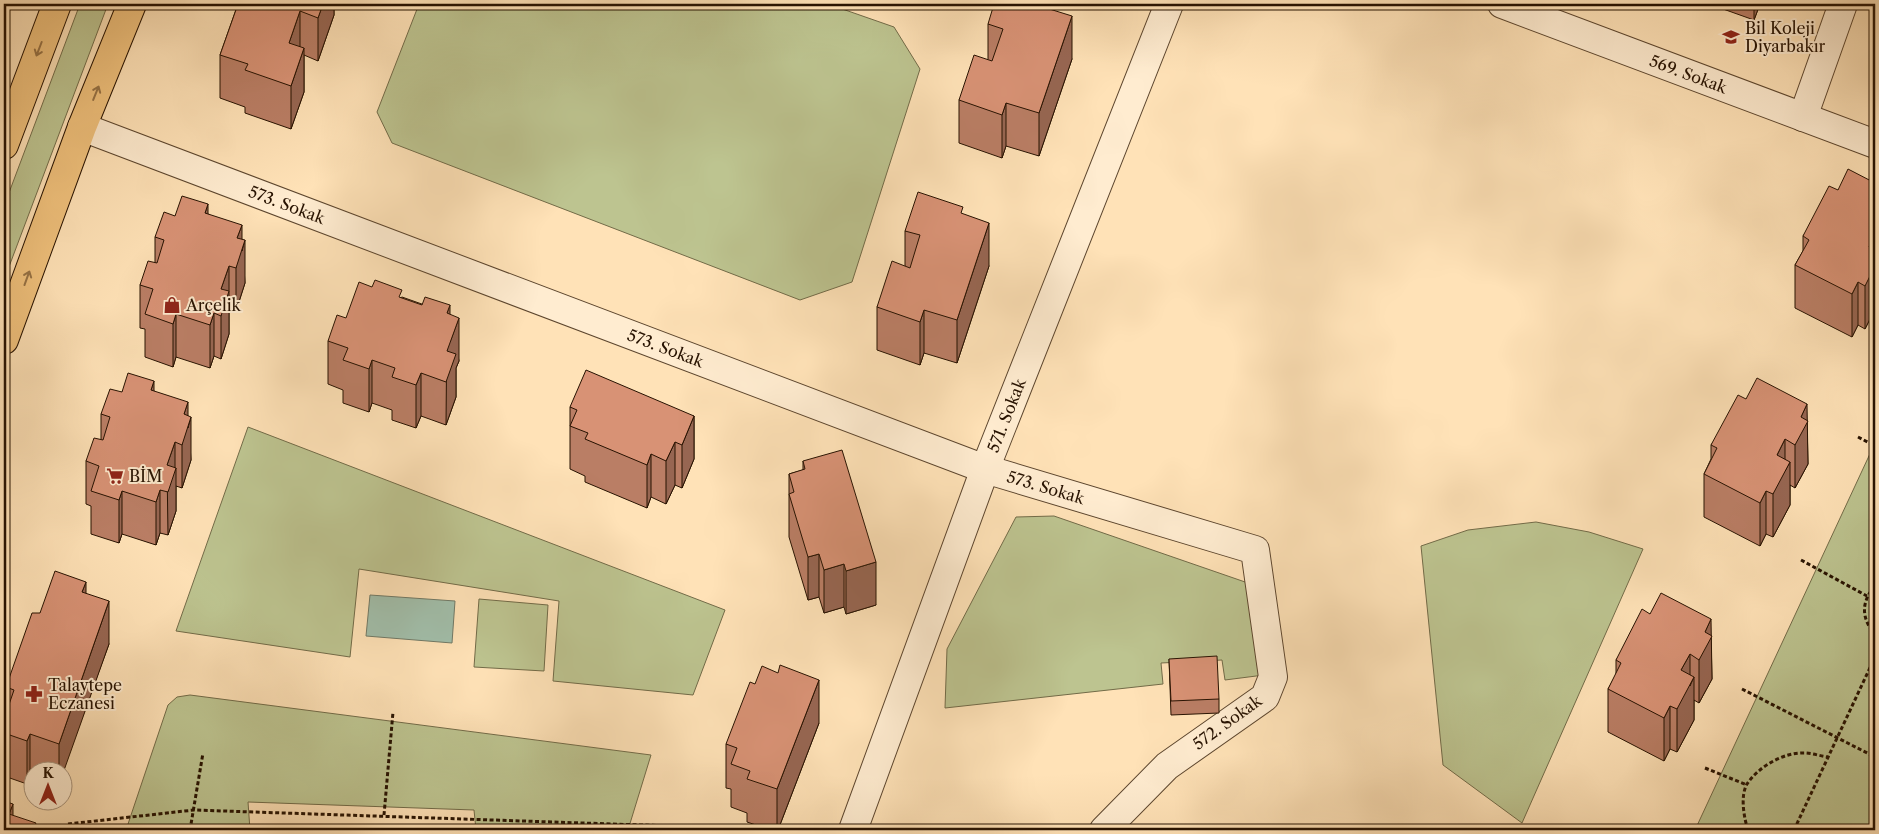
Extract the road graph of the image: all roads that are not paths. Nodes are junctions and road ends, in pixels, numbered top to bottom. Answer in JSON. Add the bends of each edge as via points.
{"nodes":[{"id":1,"x":57,"y":4,"type":"edge"},
{"id":2,"x":132,"y":4,"type":"edge"},
{"id":3,"x":1169,"y":4,"type":"edge"},
{"id":4,"x":1843,"y":4,"type":"edge"},
{"id":5,"x":1509,"y":5,"type":"edge"},
{"id":6,"x":11,"y":103,"type":"edge"},
{"id":7,"x":1803,"y":117,"type":"junction"},
{"id":8,"x":82,"y":126,"type":"junction"},
{"id":9,"x":1875,"y":144,"type":"edge"},
{"id":10,"x":4,"y":145,"type":"edge"},
{"id":11,"x":4,"y":340,"type":"edge"},
{"id":12,"x":985,"y":469,"type":"junction"},
{"id":13,"x":1255,"y":550,"type":"joint"},
{"id":14,"x":852,"y":830,"type":"edge"},
{"id":15,"x":1104,"y":830,"type":"edge"}],
"edges":[{"from":1,"to":6,"type":"main road","one_way":true},
{"from":8,"to":2,"type":"main road","one_way":true},
{"from":3,"to":12,"type":"street","name":"571. Sokak"},
{"from":4,"to":7,"type":"street"},
{"from":5,"to":7,"type":"street","name":"569. Sokak"},
{"from":6,"to":10,"type":"main road"},
{"from":7,"to":9,"type":"street","name":"569. Sokak"},
{"from":11,"to":8,"type":"main road","one_way":true},
{"from":8,"to":12,"type":"street","name":"573. Sokak"},
{"from":12,"to":13,"type":"street","name":"573. Sokak"},
{"from":12,"to":14,"type":"street","name":"571. Sokak"},
{"from":13,"to":15,"type":"street","name":"572. Sokak","via":[[1273,677],[1265,697],[1167,766]]}]}
